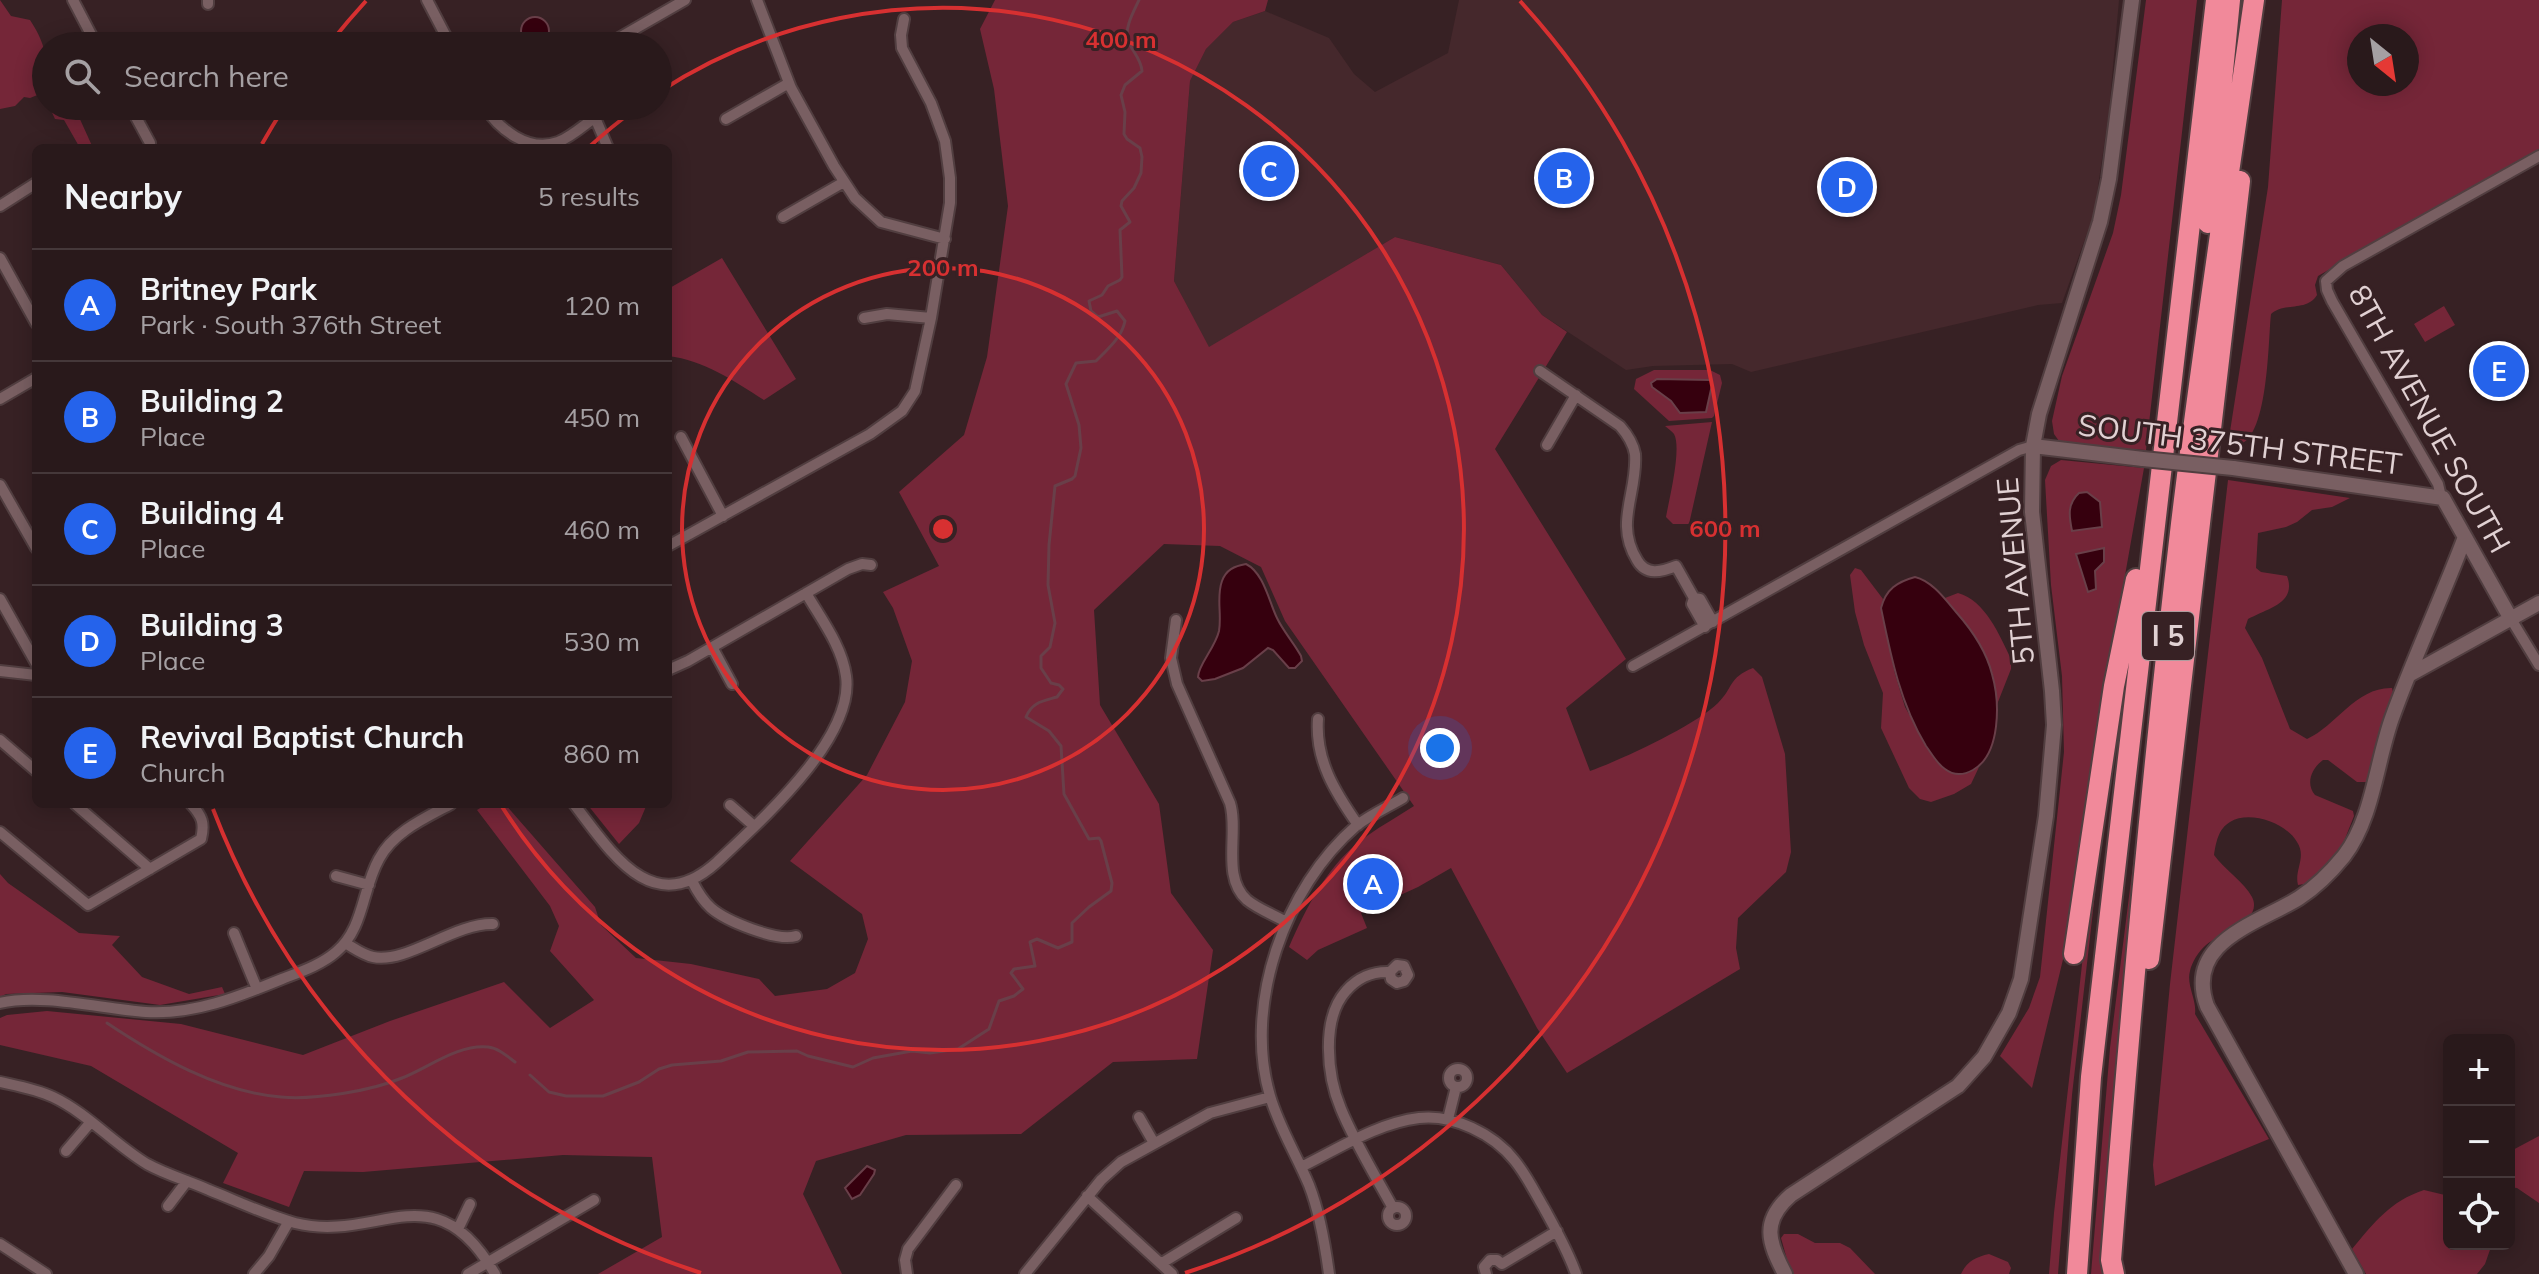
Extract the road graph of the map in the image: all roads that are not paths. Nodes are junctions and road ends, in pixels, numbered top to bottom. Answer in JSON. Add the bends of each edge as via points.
{"nodes":[{"id":1,"x":73,"y":0,"type":"edge"},
{"id":2,"x":427,"y":0,"type":"edge"},
{"id":3,"x":685,"y":0,"type":"edge"},
{"id":4,"x":757,"y":0,"type":"edge"},
{"id":5,"x":2132,"y":0,"type":"edge"},
{"id":6,"x":2216,"y":0,"type":"edge"},
{"id":7,"x":2230,"y":0,"type":"edge"},
{"id":8,"x":2254,"y":0,"type":"edge"},
{"id":9,"x":2262,"y":0,"type":"edge"},
{"id":10,"x":904,"y":19,"type":"dead end"},
{"id":11,"x":90,"y":32,"type":"edge"},
{"id":12,"x":444,"y":32,"type":"edge"},
{"id":13,"x":629,"y":32,"type":"edge"},
{"id":14,"x":789,"y":83,"type":"junction"},
{"id":15,"x":726,"y":119,"type":"dead end"},
{"id":16,"x":138,"y":120,"type":"edge"},
{"id":17,"x":495,"y":120,"type":"edge"},
{"id":18,"x":591,"y":120,"type":"edge"},
{"id":19,"x":595,"y":120,"type":"edge"},
{"id":20,"x":150,"y":143,"type":"dead end"},
{"id":21,"x":540,"y":144,"type":"edge"},
{"id":22,"x":540,"y":144,"type":"edge"},
{"id":23,"x":606,"y":144,"type":"edge"},
{"id":24,"x":2539,"y":156,"type":"edge"},
{"id":25,"x":844,"y":182,"type":"junction"},
{"id":26,"x":32,"y":186,"type":"edge"},
{"id":27,"x":0,"y":206,"type":"edge"},
{"id":28,"x":783,"y":217,"type":"dead end"},
{"id":29,"x":945,"y":239,"type":"junction"},
{"id":30,"x":0,"y":258,"type":"edge"},
{"id":31,"x":32,"y":316,"type":"edge"},
{"id":32,"x":864,"y":318,"type":"dead end"},
{"id":33,"x":931,"y":318,"type":"junction"},
{"id":34,"x":1540,"y":371,"type":"dead end"},
{"id":35,"x":32,"y":380,"type":"edge"},
{"id":36,"x":1576,"y":395,"type":"junction"},
{"id":37,"x":0,"y":399,"type":"edge"},
{"id":38,"x":681,"y":437,"type":"dead end"},
{"id":39,"x":1547,"y":445,"type":"dead end"},
{"id":40,"x":2033,"y":446,"type":"junction"},
{"id":41,"x":2162,"y":450,"type":"junction"},
{"id":42,"x":0,"y":485,"type":"edge"},
{"id":43,"x":2441,"y":497,"type":"junction"},
{"id":44,"x":723,"y":516,"type":"junction"},
{"id":45,"x":2465,"y":537,"type":"junction"},
{"id":46,"x":32,"y":541,"type":"edge"},
{"id":47,"x":672,"y":544,"type":"edge"},
{"id":48,"x":871,"y":565,"type":"dead end"},
{"id":49,"x":806,"y":593,"type":"junction"},
{"id":50,"x":0,"y":599,"type":"edge"},
{"id":51,"x":2539,"y":603,"type":"edge"},
{"id":52,"x":2511,"y":619,"type":"junction"},
{"id":53,"x":1176,"y":620,"type":"dead end"},
{"id":54,"x":1709,"y":624,"type":"junction"},
{"id":55,"x":712,"y":647,"type":"junction"},
{"id":56,"x":32,"y":656,"type":"edge"},
{"id":57,"x":2539,"y":665,"type":"edge"},
{"id":58,"x":1633,"y":666,"type":"dead end"},
{"id":59,"x":672,"y":668,"type":"edge"},
{"id":60,"x":0,"y":671,"type":"edge"},
{"id":61,"x":32,"y":675,"type":"edge"},
{"id":62,"x":2409,"y":675,"type":"junction"},
{"id":63,"x":732,"y":684,"type":"dead end"},
{"id":64,"x":1318,"y":719,"type":"dead end"},
{"id":65,"x":0,"y":740,"type":"edge"},
{"id":66,"x":32,"y":768,"type":"edge"},
{"id":67,"x":1403,"y":798,"type":"dead end"},
{"id":68,"x":730,"y":805,"type":"dead end"},
{"id":69,"x":80,"y":808,"type":"edge"},
{"id":70,"x":195,"y":808,"type":"edge"},
{"id":71,"x":444,"y":808,"type":"edge"},
{"id":72,"x":577,"y":808,"type":"edge"},
{"id":73,"x":1358,"y":825,"type":"junction"},
{"id":74,"x":754,"y":826,"type":"junction"},
{"id":75,"x":0,"y":832,"type":"edge"},
{"id":76,"x":150,"y":869,"type":"junction"},
{"id":77,"x":336,"y":876,"type":"dead end"},
{"id":78,"x":692,"y":881,"type":"junction"},
{"id":79,"x":369,"y":885,"type":"junction"},
{"id":80,"x":1286,"y":922,"type":"junction"},
{"id":81,"x":493,"y":924,"type":"dead end"},
{"id":82,"x":234,"y":933,"type":"dead end"},
{"id":83,"x":796,"y":936,"type":"dead end"},
{"id":84,"x":345,"y":943,"type":"junction"},
{"id":85,"x":2074,"y":954,"type":"dead end"},
{"id":86,"x":1390,"y":972,"type":"dead end"},
{"id":87,"x":257,"y":989,"type":"junction"},
{"id":88,"x":0,"y":1003,"type":"edge"},
{"id":89,"x":2091,"y":1077,"type":"junction"},
{"id":90,"x":0,"y":1082,"type":"edge"},
{"id":91,"x":1456,"y":1087,"type":"dead end"},
{"id":92,"x":1270,"y":1097,"type":"junction"},
{"id":93,"x":1139,"y":1117,"type":"dead end"},
{"id":94,"x":1448,"y":1119,"type":"junction"},
{"id":95,"x":90,"y":1123,"type":"junction"},
{"id":96,"x":1357,"y":1140,"type":"junction"},
{"id":97,"x":1154,"y":1143,"type":"junction"},
{"id":98,"x":66,"y":1151,"type":"dead end"},
{"id":99,"x":1301,"y":1167,"type":"junction"},
{"id":100,"x":187,"y":1181,"type":"junction"},
{"id":101,"x":956,"y":1185,"type":"dead end"},
{"id":102,"x":1087,"y":1196,"type":"junction"},
{"id":103,"x":594,"y":1200,"type":"dead end"},
{"id":104,"x":470,"y":1204,"type":"dead end"},
{"id":105,"x":168,"y":1206,"type":"dead end"},
{"id":106,"x":1393,"y":1208,"type":"dead end"},
{"id":107,"x":1236,"y":1218,"type":"dead end"},
{"id":108,"x":289,"y":1221,"type":"junction"},
{"id":109,"x":458,"y":1229,"type":"junction"},
{"id":110,"x":1557,"y":1231,"type":"junction"},
{"id":111,"x":0,"y":1244,"type":"edge"},
{"id":112,"x":489,"y":1263,"type":"junction"},
{"id":113,"x":1162,"y":1263,"type":"junction"},
{"id":114,"x":1502,"y":1269,"type":"edge"},
{"id":115,"x":46,"y":1274,"type":"edge"},
{"id":116,"x":254,"y":1274,"type":"edge"},
{"id":117,"x":468,"y":1274,"type":"edge"},
{"id":118,"x":495,"y":1274,"type":"edge"},
{"id":119,"x":907,"y":1274,"type":"edge"},
{"id":120,"x":1026,"y":1274,"type":"edge"},
{"id":121,"x":1172,"y":1274,"type":"edge"},
{"id":122,"x":1329,"y":1274,"type":"edge"},
{"id":123,"x":1486,"y":1274,"type":"edge"},
{"id":124,"x":1576,"y":1274,"type":"edge"},
{"id":125,"x":1785,"y":1274,"type":"edge"},
{"id":126,"x":2077,"y":1274,"type":"edge"},
{"id":127,"x":2114,"y":1274,"type":"edge"},
{"id":128,"x":2120,"y":1274,"type":"edge"},
{"id":129,"x":2356,"y":1274,"type":"edge"}],
"edges":[{"from":1,"to":11,"type":"street"},
{"from":2,"to":12,"type":"street"},
{"from":3,"to":13,"type":"street"},
{"from":4,"to":14,"type":"street"},
{"from":5,"to":40,"type":"street","name":"5TH AVENUE","via":[[2100,222]]},
{"from":6,"to":41,"type":"highway","number":"I 5"},
{"from":7,"to":89,"type":"highway","number":"I 5","via":[[2169,543],[2105,1037]]},
{"from":8,"to":127,"type":"highway","number":"I 5","via":[[2161,694],[2126,1054]]},
{"from":9,"to":128,"type":"highway","number":"I 5","via":[[2158,877]]},
{"from":10,"to":29,"type":"street","via":[[902,48],[947,149]]},
{"from":14,"to":15,"type":"street"},
{"from":14,"to":25,"type":"street"},
{"from":16,"to":20,"type":"street"},
{"from":17,"to":21,"type":"street","via":[[512,135]]},
{"from":18,"to":22,"type":"street","via":[[568,137]]},
{"from":19,"to":23,"type":"street"},
{"from":24,"to":43,"type":"street","name":"8TH AVENUE SOUTH","via":[[2343,266],[2326,281],[2332,301]]},
{"from":25,"to":28,"type":"street"},
{"from":25,"to":29,"type":"street","via":[[881,222]]},
{"from":26,"to":27,"type":"street"},
{"from":29,"to":33,"type":"street"},
{"from":30,"to":31,"type":"street"},
{"from":32,"to":33,"type":"street"},
{"from":33,"to":44,"type":"street","via":[[918,383],[902,411]]},
{"from":34,"to":36,"type":"street"},
{"from":35,"to":37,"type":"street"},
{"from":36,"to":39,"type":"street"},
{"from":36,"to":54,"type":"street","via":[[1620,426],[1632,445],[1628,546],[1640,565],[1651,571],[1676,566],[1694,598],[1700,599]]},
{"from":38,"to":44,"type":"street"},
{"from":40,"to":43,"type":"street","name":"SOUTH 375TH STREET","bridge":true},
{"from":40,"to":54,"type":"street"},
{"from":40,"to":125,"type":"street","name":"5TH AVENUE","via":[[2032,512],[2054,725],[2021,979],[1984,1057],[1958,1086],[1784,1202],[1769,1229]]},
{"from":41,"to":85,"type":"highway","via":[[2114,686]]},
{"from":41,"to":89,"type":"highway","number":"I 5"},
{"from":42,"to":46,"type":"street"},
{"from":43,"to":45,"type":"street","name":"8TH AVENUE SOUTH"},
{"from":44,"to":47,"type":"street"},
{"from":45,"to":52,"type":"street","name":"8TH AVENUE SOUTH"},
{"from":45,"to":62,"type":"street"},
{"from":48,"to":49,"type":"street","via":[[852,567]]},
{"from":49,"to":55,"type":"street"},
{"from":49,"to":74,"type":"street","via":[[839,652],[847,688],[840,716],[814,763]]},
{"from":50,"to":56,"type":"street"},
{"from":51,"to":52,"type":"street"},
{"from":52,"to":57,"type":"street","name":"8TH AVENUE SOUTH"},
{"from":52,"to":62,"type":"street"},
{"from":53,"to":80,"type":"street","via":[[1172,667],[1230,803],[1235,881],[1246,899]]},
{"from":54,"to":58,"type":"street"},
{"from":55,"to":59,"type":"street"},
{"from":55,"to":63,"type":"street"},
{"from":60,"to":61,"type":"street"},
{"from":62,"to":129,"type":"street","via":[[2350,846],[2301,896],[2216,947],[2203,971],[2207,1006]]},
{"from":64,"to":73,"type":"street","via":[[1316,742],[1332,783]]},
{"from":65,"to":66,"type":"street"},
{"from":67,"to":73,"type":"street"},
{"from":68,"to":74,"type":"street"},
{"from":69,"to":76,"type":"street"},
{"from":70,"to":76,"type":"street","via":[[204,823],[201,839]]},
{"from":71,"to":79,"type":"street","via":[[387,847]]},
{"from":72,"to":78,"type":"street","via":[[640,878],[665,886]]},
{"from":73,"to":80,"type":"street","via":[[1317,871]]},
{"from":74,"to":78,"type":"street"},
{"from":75,"to":76,"type":"street","via":[[88,905]]},
{"from":77,"to":79,"type":"street"},
{"from":78,"to":83,"type":"street","via":[[703,900],[723,916],[777,937]]},
{"from":79,"to":84,"type":"street"},
{"from":80,"to":92,"type":"street","via":[[1263,1010]]},
{"from":81,"to":84,"type":"street","via":[[476,925],[382,958]]},
{"from":82,"to":87,"type":"street"},
{"from":84,"to":87,"type":"street","via":[[321,962]]},
{"from":86,"to":96,"type":"street","via":[[1371,974],[1351,986],[1331,1021],[1334,1087]]},
{"from":87,"to":88,"type":"street","via":[[165,1012],[23,1000]]},
{"from":89,"to":126,"type":"highway","number":"I 5"},
{"from":90,"to":95,"type":"street","via":[[52,1096]]},
{"from":91,"to":94,"type":"street"},
{"from":92,"to":97,"type":"street","via":[[1210,1113]]},
{"from":92,"to":99,"type":"street"},
{"from":93,"to":97,"type":"street"},
{"from":94,"to":96,"type":"street","via":[[1411,1119]]},
{"from":94,"to":110,"type":"street","via":[[1500,1146],[1515,1161]]},
{"from":95,"to":98,"type":"street"},
{"from":95,"to":100,"type":"street","via":[[123,1149]]},
{"from":96,"to":99,"type":"street"},
{"from":96,"to":106,"type":"street"},
{"from":97,"to":102,"type":"street","via":[[1115,1167]]},
{"from":99,"to":122,"type":"street","via":[[1318,1212]]},
{"from":100,"to":105,"type":"street"},
{"from":100,"to":108,"type":"street"},
{"from":101,"to":119,"type":"street","via":[[908,1249]]},
{"from":102,"to":113,"type":"street"},
{"from":102,"to":120,"type":"street"},
{"from":103,"to":112,"type":"street"},
{"from":104,"to":109,"type":"street"},
{"from":107,"to":113,"type":"street"},
{"from":108,"to":109,"type":"street","via":[[334,1226],[417,1216]]},
{"from":108,"to":116,"type":"street"},
{"from":109,"to":112,"type":"street"},
{"from":110,"to":114,"type":"street"},
{"from":110,"to":124,"type":"street"},
{"from":111,"to":115,"type":"street"},
{"from":112,"to":117,"type":"street"},
{"from":112,"to":118,"type":"street"},
{"from":113,"to":121,"type":"street"},
{"from":114,"to":123,"type":"street","via":[[1497,1260],[1490,1260]]}]}
